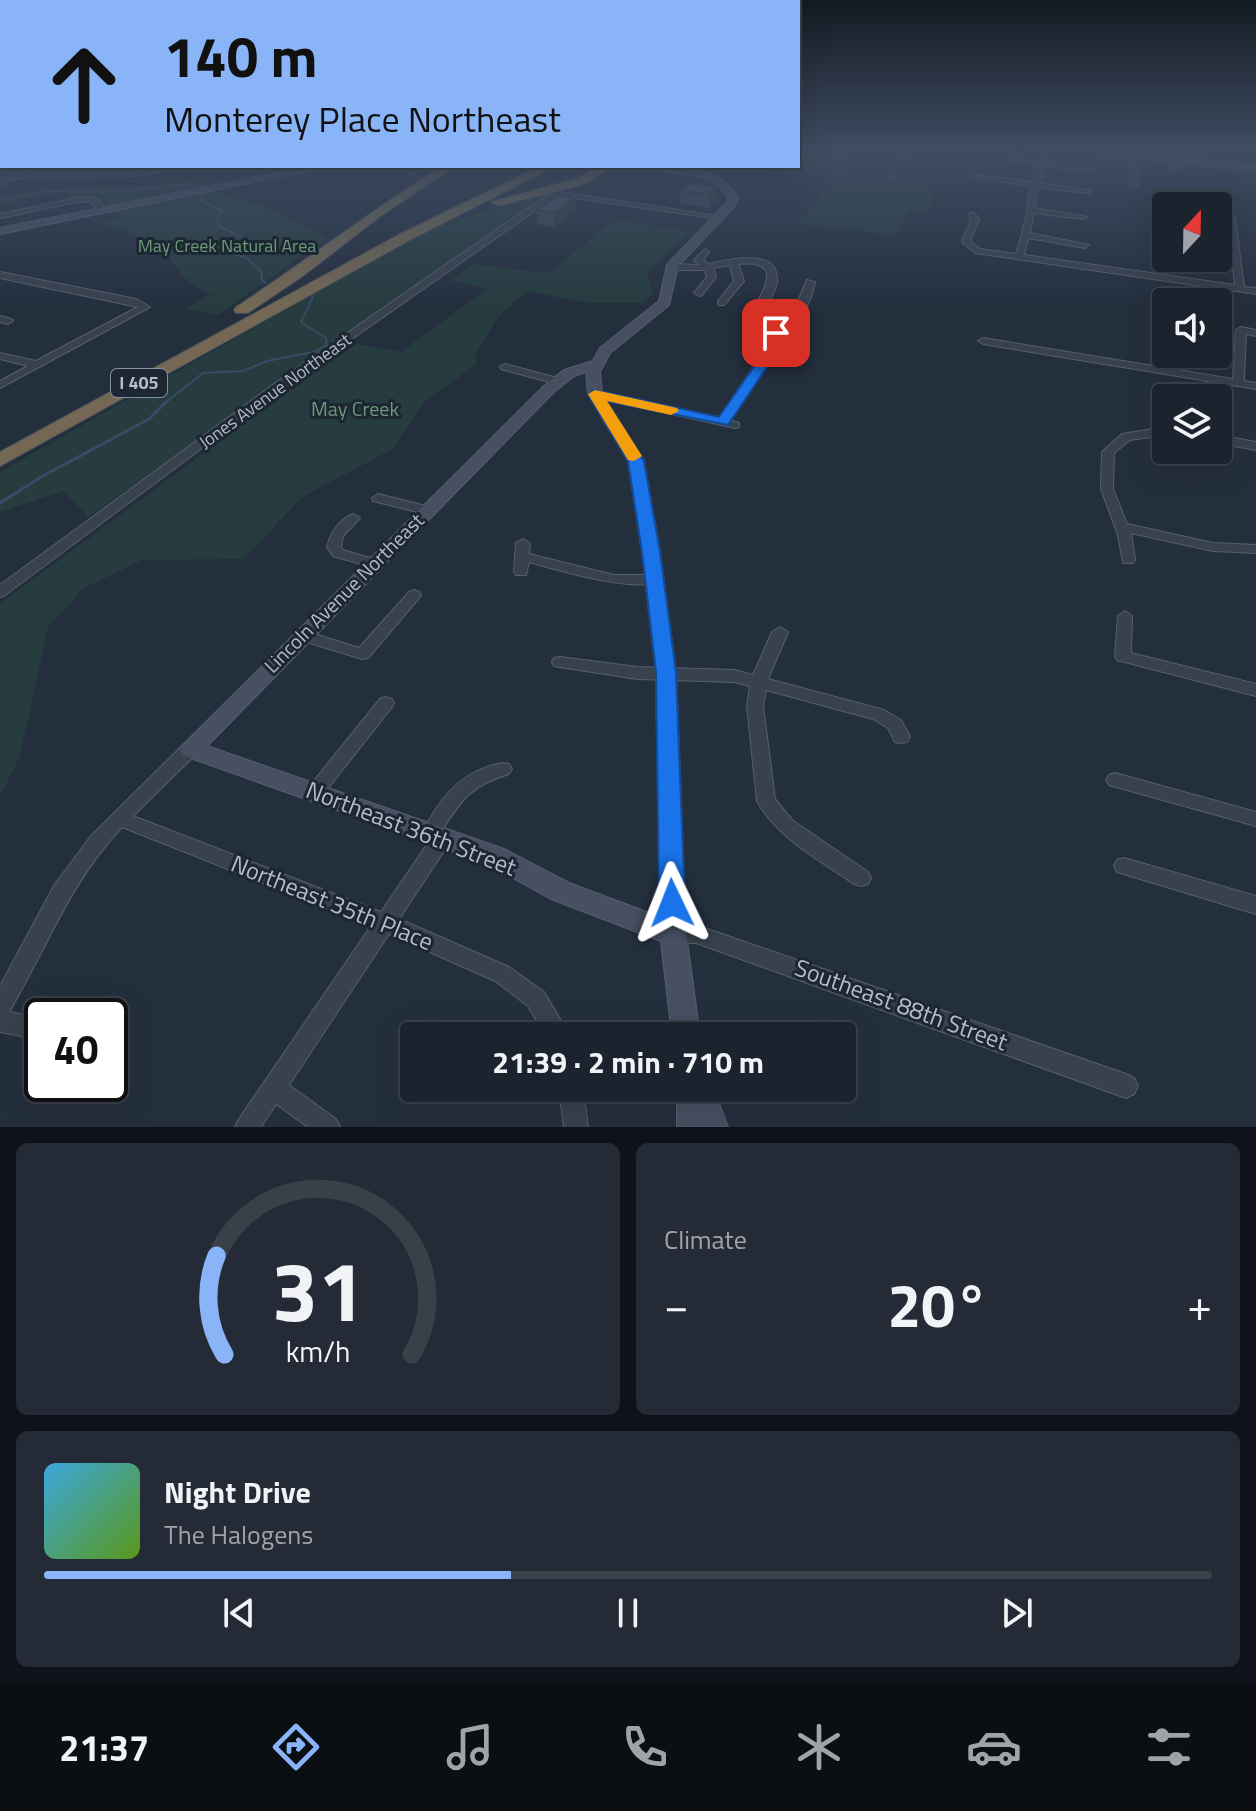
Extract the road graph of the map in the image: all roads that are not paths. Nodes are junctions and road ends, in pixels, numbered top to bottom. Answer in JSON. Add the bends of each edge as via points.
{"nodes":[{"id":1,"x":69,"y":202,"type":"edge"},
{"id":2,"x":95,"y":202,"type":"edge"},
{"id":3,"x":149,"y":202,"type":"edge"},
{"id":4,"x":394,"y":202,"type":"edge"},
{"id":5,"x":463,"y":202,"type":"edge"},
{"id":6,"x":473,"y":202,"type":"edge"},
{"id":7,"x":506,"y":202,"type":"edge"},
{"id":8,"x":546,"y":202,"type":"edge"},
{"id":9,"x":598,"y":202,"type":"edge"},
{"id":10,"x":732,"y":202,"type":"edge"},
{"id":11,"x":1031,"y":202,"type":"edge"},
{"id":12,"x":1031,"y":210,"type":"junction"},
{"id":13,"x":104,"y":211,"type":"junction"},
{"id":14,"x":973,"y":214,"type":"dead end"},
{"id":15,"x":1068,"y":215,"type":"dead end"},
{"id":16,"x":0,"y":216,"type":"edge"},
{"id":17,"x":720,"y":217,"type":"junction"},
{"id":18,"x":0,"y":231,"type":"edge"},
{"id":19,"x":1025,"y":235,"type":"junction"},
{"id":20,"x":1085,"y":245,"type":"dead end"},
{"id":21,"x":705,"y":252,"type":"dead end"},
{"id":22,"x":371,"y":256,"type":"junction"},
{"id":23,"x":1019,"y":257,"type":"junction"},
{"id":24,"x":1232,"y":259,"type":"edge"},
{"id":25,"x":733,"y":260,"type":"junction"},
{"id":26,"x":672,"y":267,"type":"junction"},
{"id":27,"x":706,"y":267,"type":"junction"},
{"id":28,"x":0,"y":275,"type":"edge"},
{"id":29,"x":330,"y":275,"type":"junction"},
{"id":30,"x":810,"y":282,"type":"dead end"},
{"id":31,"x":1240,"y":289,"type":"junction"},
{"id":32,"x":1256,"y":291,"type":"edge"},
{"id":33,"x":699,"y":293,"type":"dead end"},
{"id":34,"x":721,"y":303,"type":"dead end"},
{"id":35,"x":268,"y":304,"type":"junction"},
{"id":36,"x":1256,"y":333,"type":"edge"},
{"id":37,"x":776,"y":334,"type":"junction"},
{"id":38,"x":983,"y":341,"type":"dead end"},
{"id":39,"x":0,"y":356,"type":"edge"},
{"id":40,"x":596,"y":364,"type":"junction"},
{"id":41,"x":38,"y":365,"type":"junction"},
{"id":42,"x":505,"y":367,"type":"dead end"},
{"id":43,"x":557,"y":381,"type":"junction"},
{"id":44,"x":1239,"y":383,"type":"junction"},
{"id":45,"x":0,"y":385,"type":"edge"},
{"id":46,"x":1256,"y":386,"type":"edge"},
{"id":47,"x":595,"y":394,"type":"junction"},
{"id":48,"x":722,"y":422,"type":"junction"},
{"id":49,"x":735,"y":425,"type":"dead end"},
{"id":50,"x":1152,"y":433,"type":"edge"},
{"id":51,"x":1232,"y":442,"type":"edge"},
{"id":52,"x":0,"y":445,"type":"edge"},
{"id":53,"x":1256,"y":446,"type":"edge"},
{"id":54,"x":0,"y":460,"type":"edge"},
{"id":55,"x":378,"y":498,"type":"dead end"},
{"id":56,"x":425,"y":510,"type":"junction"},
{"id":57,"x":353,"y":518,"type":"dead end"},
{"id":58,"x":1122,"y":527,"type":"junction"},
{"id":59,"x":1256,"y":549,"type":"edge"},
{"id":60,"x":1128,"y":560,"type":"dead end"},
{"id":61,"x":372,"y":563,"type":"junction"},
{"id":62,"x":521,"y":572,"type":"dead end"},
{"id":63,"x":655,"y":579,"type":"junction"},
{"id":64,"x":0,"y":592,"type":"edge"},
{"id":65,"x":414,"y":595,"type":"dead end"},
{"id":66,"x":1125,"y":616,"type":"dead end"},
{"id":67,"x":780,"y":632,"type":"dead end"},
{"id":68,"x":302,"y":635,"type":"junction"},
{"id":69,"x":560,"y":662,"type":"dead end"},
{"id":70,"x":666,"y":672,"type":"junction"},
{"id":71,"x":759,"y":681,"type":"junction"},
{"id":72,"x":1256,"y":690,"type":"edge"},
{"id":73,"x":386,"y":703,"type":"dead end"},
{"id":74,"x":901,"y":737,"type":"dead end"},
{"id":75,"x":190,"y":749,"type":"junction"},
{"id":76,"x":503,"y":769,"type":"dead end"},
{"id":77,"x":1115,"y":780,"type":"dead end"},
{"id":78,"x":315,"y":792,"type":"junction"},
{"id":79,"x":122,"y":819,"type":"junction"},
{"id":80,"x":1256,"y":819,"type":"edge"},
{"id":81,"x":437,"y":835,"type":"junction"},
{"id":82,"x":1124,"y":866,"type":"dead end"},
{"id":83,"x":861,"y":878,"type":"dead end"},
{"id":84,"x":1256,"y":905,"type":"edge"},
{"id":85,"x":384,"y":922,"type":"junction"},
{"id":86,"x":673,"y":934,"type":"junction"},
{"id":87,"x":0,"y":1006,"type":"edge"},
{"id":88,"x":0,"y":1021,"type":"edge"},
{"id":89,"x":550,"y":1022,"type":"edge"},
{"id":90,"x":684,"y":1022,"type":"edge"},
{"id":91,"x":24,"y":1026,"type":"edge"},
{"id":92,"x":1126,"y":1086,"type":"dead end"},
{"id":93,"x":274,"y":1089,"type":"junction"},
{"id":94,"x":573,"y":1102,"type":"edge"},
{"id":95,"x":694,"y":1102,"type":"edge"},
{"id":96,"x":701,"y":1102,"type":"edge"},
{"id":97,"x":247,"y":1127,"type":"edge"},
{"id":98,"x":328,"y":1127,"type":"edge"},
{"id":99,"x":576,"y":1127,"type":"edge"},
{"id":100,"x":692,"y":1127,"type":"edge"},
{"id":101,"x":713,"y":1127,"type":"edge"}],
"edges":[{"from":1,"to":16,"type":"street"},
{"from":2,"to":13,"type":"street"},
{"from":3,"to":13,"type":"street"},
{"from":4,"to":35,"type":"highway","via":[[298,273]]},
{"from":5,"to":29,"type":"highway","number":"I 405"},
{"from":6,"to":22,"type":"highway","number":"I 405"},
{"from":7,"to":22,"type":"highway","via":[[457,215]]},
{"from":8,"to":64,"type":"street","name":"Jones Avenue Northeast","via":[[285,381]]},
{"from":9,"to":17,"type":"street","name":"Jones Avenue Northeast"},
{"from":10,"to":17,"type":"street"},
{"from":11,"to":12,"type":"street"},
{"from":12,"to":15,"type":"street"},
{"from":12,"to":19,"type":"street"},
{"from":13,"to":18,"type":"street"},
{"from":14,"to":23,"type":"street","via":[[966,242],[973,249]]},
{"from":17,"to":26,"type":"street","name":"Lincoln Avenue Northeast"},
{"from":19,"to":20,"type":"street"},
{"from":19,"to":23,"type":"street"},
{"from":21,"to":27,"type":"street","via":[[698,260]]},
{"from":22,"to":29,"type":"highway","number":"I 405"},
{"from":23,"to":31,"type":"street"},
{"from":24,"to":31,"type":"street"},
{"from":25,"to":27,"type":"street"},
{"from":25,"to":34,"type":"street","via":[[739,281]]},
{"from":25,"to":37,"type":"street","via":[[755,261],[771,270],[772,285],[759,312]]},
{"from":26,"to":27,"type":"street"},
{"from":26,"to":40,"type":"street","name":"Lincoln Avenue Northeast","via":[[665,302]]},
{"from":27,"to":33,"type":"street","via":[[712,277]]},
{"from":28,"to":41,"type":"street","via":[[145,306]]},
{"from":29,"to":35,"type":"highway","number":"I 405"},
{"from":30,"to":37,"type":"street","via":[[792,329]]},
{"from":31,"to":32,"type":"street"},
{"from":35,"to":52,"type":"highway","number":"I 405"},
{"from":35,"to":54,"type":"highway","number":"I 405"},
{"from":36,"to":44,"type":"street","via":[[1241,330]]},
{"from":37,"to":48,"type":"street","via":[[771,352]]},
{"from":38,"to":44,"type":"street"},
{"from":39,"to":41,"type":"street"},
{"from":40,"to":43,"type":"street","name":"Lincoln Avenue Northeast"},
{"from":40,"to":47,"type":"street"},
{"from":41,"to":45,"type":"street"},
{"from":42,"to":43,"type":"street"},
{"from":43,"to":56,"type":"street","name":"Lincoln Avenue Northeast"},
{"from":44,"to":46,"type":"street"},
{"from":47,"to":48,"type":"street"},
{"from":47,"to":63,"type":"street","via":[[636,461]]},
{"from":48,"to":49,"type":"street"},
{"from":50,"to":58,"type":"street","via":[[1120,440],[1108,452],[1107,489]]},
{"from":51,"to":53,"type":"street"},
{"from":55,"to":56,"type":"street"},
{"from":56,"to":61,"type":"street","name":"Lincoln Avenue Northeast"},
{"from":57,"to":61,"type":"street","via":[[336,535],[334,547]]},
{"from":58,"to":59,"type":"street","via":[[1213,547]]},
{"from":58,"to":60,"type":"street"},
{"from":61,"to":68,"type":"street","name":"Lincoln Avenue Northeast"},
{"from":62,"to":63,"type":"street","via":[[523,549],[614,579]]},
{"from":63,"to":70,"type":"street"},
{"from":65,"to":68,"type":"street","via":[[362,654]]},
{"from":66,"to":72,"type":"street","via":[[1123,656]]},
{"from":67,"to":71,"type":"street"},
{"from":68,"to":75,"type":"street","name":"Lincoln Avenue Northeast"},
{"from":69,"to":70,"type":"street","via":[[622,672]]},
{"from":70,"to":71,"type":"street"},
{"from":70,"to":86,"type":"street"},
{"from":71,"to":74,"type":"street","via":[[878,714],[895,724]]},
{"from":71,"to":83,"type":"street","via":[[756,724],[766,801],[785,825]]},
{"from":73,"to":78,"type":"street"},
{"from":75,"to":78,"type":"street","name":"Northeast 36th Street"},
{"from":75,"to":79,"type":"street","name":"Lincoln Avenue Northeast"},
{"from":76,"to":81,"type":"street","via":[[460,788]]},
{"from":77,"to":80,"type":"street"},
{"from":78,"to":81,"type":"street","name":"Northeast 36th Street"},
{"from":79,"to":85,"type":"street","name":"Northeast 35th Place"},
{"from":79,"to":87,"type":"street","name":"Lincoln Avenue Northeast","via":[[72,875]]},
{"from":81,"to":85,"type":"street"},
{"from":81,"to":86,"type":"street","name":"Northeast 36th Street","via":[[495,856],[560,891]]},
{"from":82,"to":84,"type":"street"},
{"from":85,"to":89,"type":"street","name":"Northeast 35th Place","via":[[502,974],[536,999]]},
{"from":85,"to":93,"type":"street"},
{"from":86,"to":90,"type":"street"},
{"from":86,"to":92,"type":"street","name":"Southeast 88th Street","via":[[711,939]]},
{"from":88,"to":91,"type":"street"},
{"from":93,"to":97,"type":"street"},
{"from":93,"to":98,"type":"street"},
{"from":94,"to":99,"type":"street"},
{"from":95,"to":100,"type":"street"},
{"from":96,"to":101,"type":"street"}]}
